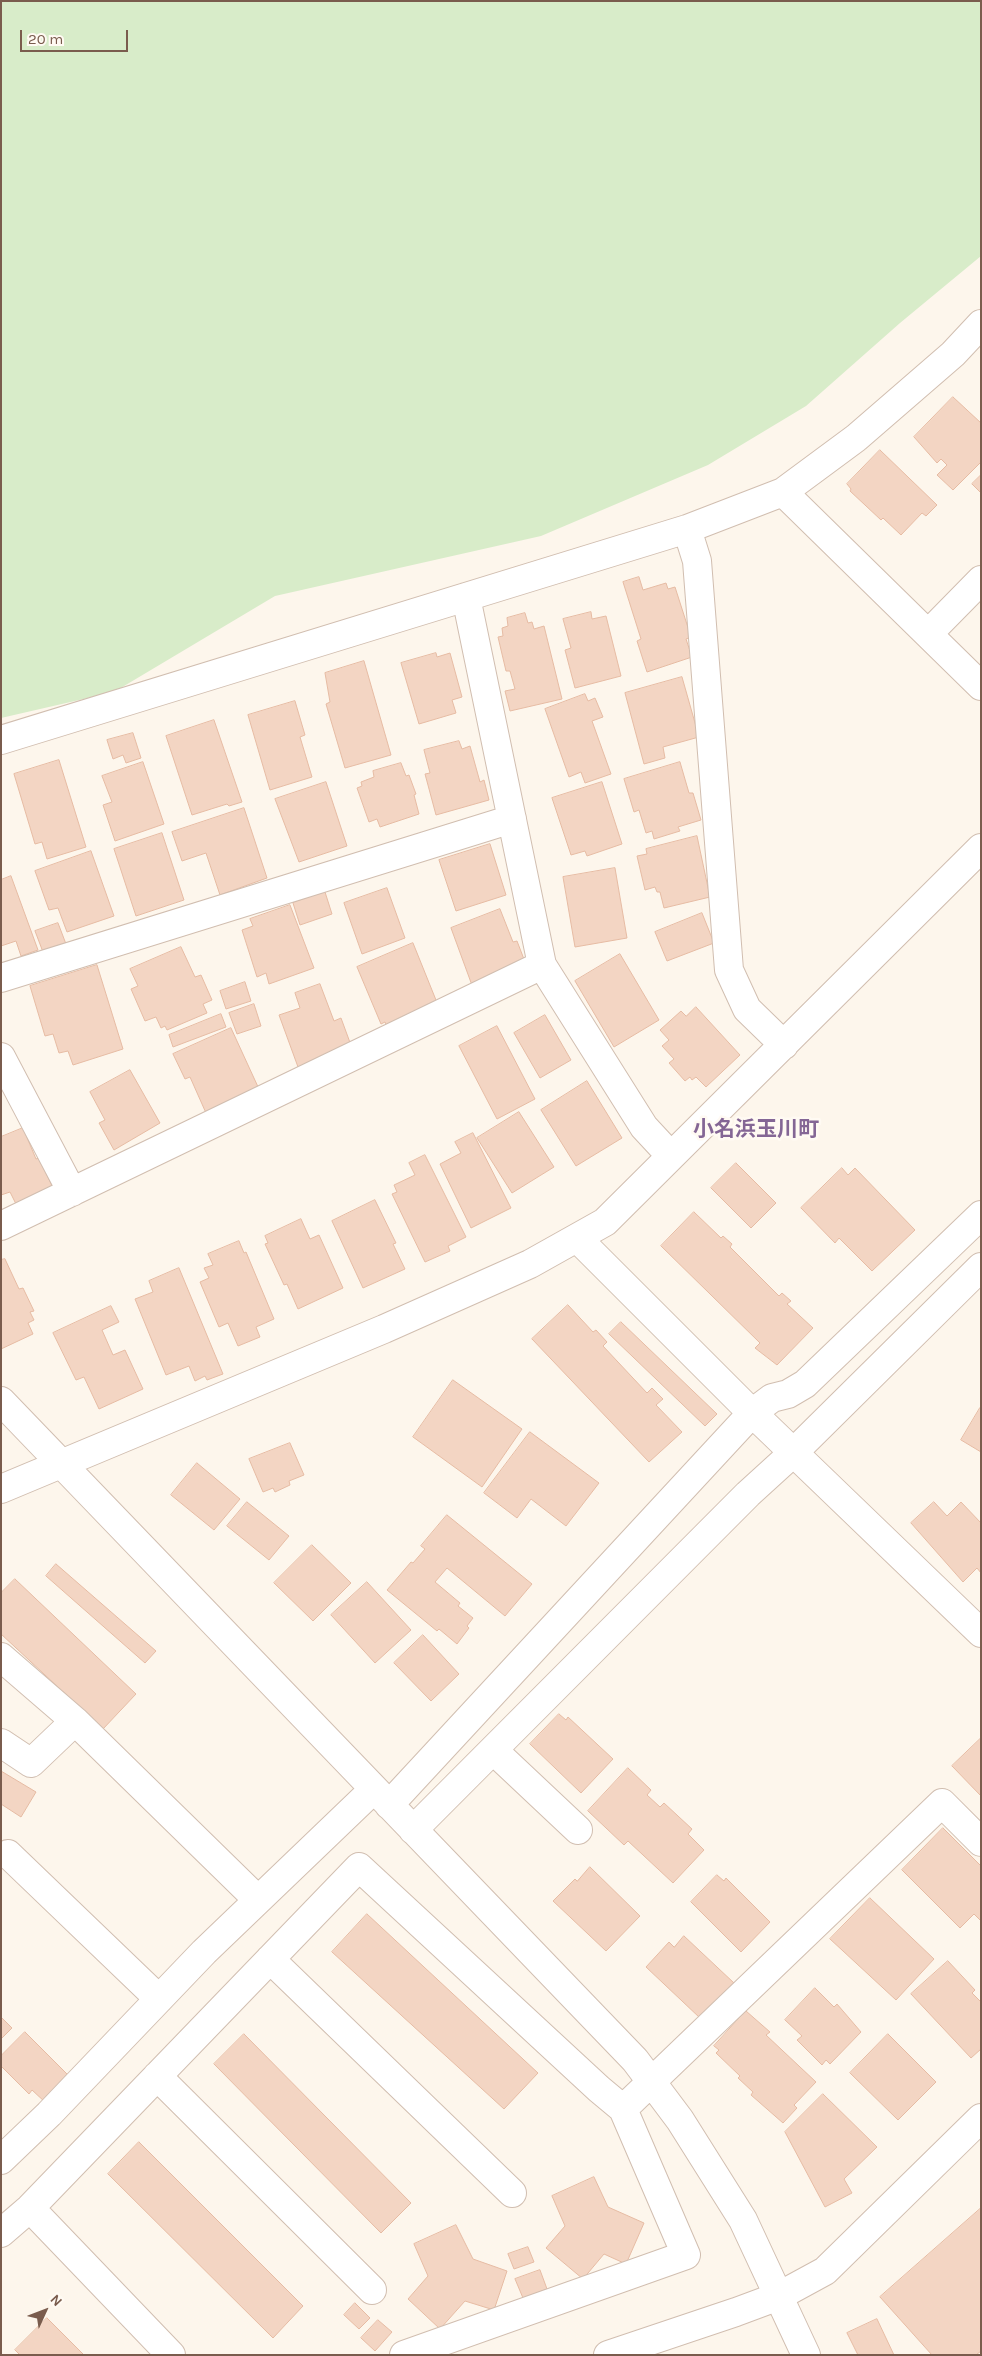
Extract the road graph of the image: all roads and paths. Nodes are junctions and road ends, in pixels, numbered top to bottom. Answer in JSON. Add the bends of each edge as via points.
{"nodes":[{"id":1,"x":981,"y":324,"type":"edge"},
{"id":2,"x":783,"y":492,"type":"junction"},
{"id":3,"x":687,"y":529,"type":"junction"},
{"id":4,"x":981,"y":580,"type":"edge"},
{"id":5,"x":466,"y":597,"type":"junction"},
{"id":6,"x":928,"y":634,"type":"junction"},
{"id":7,"x":981,"y":686,"type":"edge"},
{"id":8,"x":1,"y":740,"type":"edge"},
{"id":9,"x":512,"y":819,"type":"junction"},
{"id":10,"x":981,"y":848,"type":"edge"},
{"id":11,"x":542,"y":965,"type":"junction"},
{"id":12,"x":1,"y":978,"type":"edge"},
{"id":13,"x":784,"y":1045,"type":"junction"},
{"id":14,"x":1,"y":1057,"type":"edge"},
{"id":15,"x":670,"y":1156,"type":"junction"},
{"id":16,"x":72,"y":1192,"type":"junction"},
{"id":17,"x":981,"y":1215,"type":"edge"},
{"id":18,"x":1,"y":1226,"type":"edge"},
{"id":19,"x":577,"y":1238,"type":"junction"},
{"id":20,"x":981,"y":1267,"type":"edge"},
{"id":21,"x":1,"y":1401,"type":"edge"},
{"id":22,"x":752,"y":1413,"type":"junction"},
{"id":23,"x":793,"y":1453,"type":"junction"},
{"id":24,"x":63,"y":1465,"type":"junction"},
{"id":25,"x":1,"y":1489,"type":"edge"},
{"id":26,"x":981,"y":1633,"type":"edge"},
{"id":27,"x":1,"y":1657,"type":"edge"},
{"id":28,"x":75,"y":1721,"type":"junction"},
{"id":29,"x":1,"y":1743,"type":"edge"},
{"id":30,"x":493,"y":1750,"type":"junction"},
{"id":31,"x":382,"y":1797,"type":"junction"},
{"id":32,"x":413,"y":1830,"type":"junction"},
{"id":33,"x":578,"y":1830,"type":"dead end"},
{"id":34,"x":981,"y":1842,"type":"edge"},
{"id":35,"x":8,"y":1854,"type":"dead end"},
{"id":36,"x":258,"y":1900,"type":"junction"},
{"id":37,"x":270,"y":1959,"type":"junction"},
{"id":38,"x":159,"y":2000,"type":"junction"},
{"id":39,"x":157,"y":2076,"type":"junction"},
{"id":40,"x":652,"y":2082,"type":"junction"},
{"id":41,"x":623,"y":2109,"type":"junction"},
{"id":42,"x":981,"y":2118,"type":"edge"},
{"id":43,"x":1,"y":2160,"type":"edge"},
{"id":44,"x":512,"y":2193,"type":"dead end"},
{"id":45,"x":30,"y":2208,"type":"junction"},
{"id":46,"x":1,"y":2233,"type":"edge"},
{"id":47,"x":372,"y":2290,"type":"dead end"},
{"id":48,"x":779,"y":2296,"type":"junction"},
{"id":49,"x":171,"y":2355,"type":"edge"},
{"id":50,"x":404,"y":2355,"type":"edge"},
{"id":51,"x":608,"y":2355,"type":"edge"},
{"id":52,"x":806,"y":2355,"type":"edge"}],
"edges":[{"from":1,"to":2,"type":"street","via":[[953,354],[856,438]]},
{"from":2,"to":3,"type":"street"},
{"from":2,"to":6,"type":"street"},
{"from":3,"to":5,"type":"street"},
{"from":3,"to":13,"type":"street","via":[[697,561],[729,970],[747,1009]]},
{"from":4,"to":6,"type":"street"},
{"from":5,"to":8,"type":"street"},
{"from":5,"to":9,"type":"street"},
{"from":6,"to":7,"type":"street"},
{"from":9,"to":11,"type":"street"},
{"from":9,"to":12,"type":"street"},
{"from":10,"to":13,"type":"street"},
{"from":11,"to":15,"type":"street","via":[[644,1127]]},
{"from":11,"to":16,"type":"street"},
{"from":13,"to":15,"type":"street"},
{"from":14,"to":16,"type":"street"},
{"from":15,"to":19,"type":"street","via":[[605,1222]]},
{"from":16,"to":18,"type":"street"},
{"from":17,"to":22,"type":"street","via":[[805,1384],[788,1394],[772,1398]]},
{"from":19,"to":22,"type":"street"},
{"from":19,"to":24,"type":"street","via":[[530,1264]]},
{"from":20,"to":23,"type":"street"},
{"from":21,"to":24,"type":"street"},
{"from":22,"to":23,"type":"street"},
{"from":22,"to":31,"type":"street"},
{"from":23,"to":26,"type":"street"},
{"from":23,"to":30,"type":"street","via":[[748,1494]]},
{"from":24,"to":25,"type":"street"},
{"from":24,"to":31,"type":"street"},
{"from":27,"to":28,"type":"street"},
{"from":28,"to":29,"type":"street","via":[[31,1763]]},
{"from":28,"to":36,"type":"street"},
{"from":30,"to":32,"type":"street"},
{"from":30,"to":33,"type":"street"},
{"from":31,"to":32,"type":"street"},
{"from":31,"to":36,"type":"street"},
{"from":32,"to":40,"type":"street","via":[[635,2060]]},
{"from":34,"to":40,"type":"street","via":[[942,1803]]},
{"from":35,"to":38,"type":"street"},
{"from":36,"to":38,"type":"street"},
{"from":37,"to":39,"type":"street"},
{"from":37,"to":41,"type":"street","via":[[359,1867]]},
{"from":37,"to":44,"type":"street"},
{"from":38,"to":43,"type":"street"},
{"from":39,"to":45,"type":"street"},
{"from":39,"to":47,"type":"street"},
{"from":40,"to":41,"type":"street"},
{"from":40,"to":48,"type":"street","via":[[743,2220]]},
{"from":41,"to":50,"type":"street","via":[[686,2255]]},
{"from":42,"to":48,"type":"street","via":[[825,2271]]},
{"from":45,"to":46,"type":"street"},
{"from":45,"to":49,"type":"street"},
{"from":48,"to":51,"type":"street"},
{"from":48,"to":52,"type":"street"}]}
